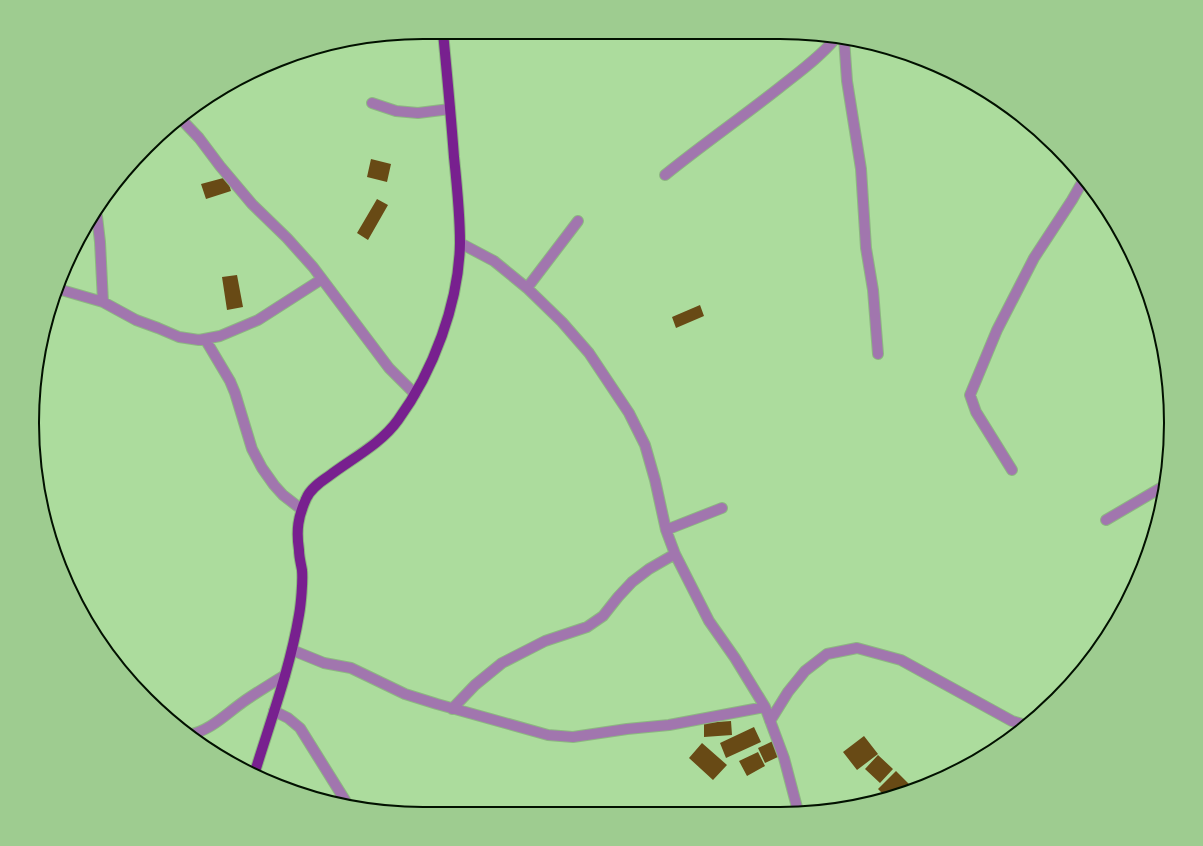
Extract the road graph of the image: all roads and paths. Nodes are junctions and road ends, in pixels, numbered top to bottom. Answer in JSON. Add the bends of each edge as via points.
{"nodes":[{"id":1,"x":444,"y":39,"type":"edge"},
{"id":2,"x":832,"y":42,"type":"edge"},
{"id":3,"x":844,"y":44,"type":"edge"},
{"id":4,"x":372,"y":103,"type":"dead end"},
{"id":5,"x":450,"y":109,"type":"junction"},
{"id":6,"x":184,"y":122,"type":"edge"},
{"id":7,"x":665,"y":175,"type":"dead end"},
{"id":8,"x":1081,"y":184,"type":"edge"},
{"id":9,"x":98,"y":219,"type":"edge"},
{"id":10,"x":578,"y":221,"type":"dead end"},
{"id":11,"x":460,"y":243,"type":"junction"},
{"id":12,"x":322,"y":278,"type":"junction"},
{"id":13,"x":527,"y":288,"type":"junction"},
{"id":14,"x":63,"y":290,"type":"edge"},
{"id":15,"x":102,"y":302,"type":"junction"},
{"id":16,"x":205,"y":339,"type":"junction"},
{"id":17,"x":878,"y":354,"type":"dead end"},
{"id":18,"x":415,"y":394,"type":"junction"},
{"id":19,"x":1012,"y":470,"type":"dead end"},
{"id":20,"x":1158,"y":489,"type":"edge"},
{"id":21,"x":722,"y":508,"type":"dead end"},
{"id":22,"x":301,"y":509,"type":"junction"},
{"id":23,"x":1106,"y":520,"type":"dead end"},
{"id":24,"x":666,"y":530,"type":"junction"},
{"id":25,"x":675,"y":554,"type":"junction"},
{"id":26,"x":292,"y":650,"type":"junction"},
{"id":27,"x":285,"y":675,"type":"junction"},
{"id":28,"x":765,"y":707,"type":"junction"},
{"id":29,"x":452,"y":709,"type":"junction"},
{"id":30,"x":274,"y":711,"type":"junction"},
{"id":31,"x":770,"y":721,"type":"junction"},
{"id":32,"x":1020,"y":723,"type":"edge"},
{"id":33,"x":197,"y":733,"type":"edge"},
{"id":34,"x":256,"y":768,"type":"edge"},
{"id":35,"x":344,"y":799,"type":"edge"},
{"id":36,"x":797,"y":806,"type":"edge"}],
"edges":[{"from":1,"to":5,"type":"main road"},
{"from":2,"to":7,"type":"street","via":[[803,69]]},
{"from":3,"to":17,"type":"street","via":[[847,82],[860,169]]},
{"from":4,"to":5,"type":"street","via":[[418,113]]},
{"from":5,"to":11,"type":"main road"},
{"from":6,"to":12,"type":"street","via":[[252,204],[287,238]]},
{"from":8,"to":19,"type":"street","via":[[1034,258],[997,330],[970,395],[976,412]]},
{"from":9,"to":15,"type":"street"},
{"from":10,"to":13,"type":"street"},
{"from":11,"to":13,"type":"street","via":[[494,261]]},
{"from":11,"to":18,"type":"main road","via":[[453,298],[428,372]]},
{"from":12,"to":16,"type":"street","via":[[258,320],[220,336]]},
{"from":12,"to":18,"type":"street","via":[[389,368]]},
{"from":13,"to":24,"type":"street","via":[[589,353],[629,413],[645,445]]},
{"from":14,"to":15,"type":"street"},
{"from":15,"to":16,"type":"street","via":[[136,320],[178,337]]},
{"from":16,"to":22,"type":"street","via":[[230,381],[252,449],[262,468],[283,495]]},
{"from":18,"to":22,"type":"main road","via":[[396,423],[382,437],[317,485],[307,495]]},
{"from":20,"to":23,"type":"street"},
{"from":21,"to":24,"type":"street"},
{"from":22,"to":26,"type":"main road","via":[[298,521],[298,548],[302,571],[300,613]]},
{"from":24,"to":25,"type":"street"},
{"from":25,"to":28,"type":"street","via":[[709,621]]},
{"from":25,"to":29,"type":"street","via":[[632,582],[603,616],[587,627],[545,641],[502,663]]},
{"from":26,"to":27,"type":"main road"},
{"from":26,"to":29,"type":"street","via":[[324,662],[351,668],[405,694]]},
{"from":27,"to":30,"type":"main road"},
{"from":27,"to":33,"type":"street","via":[[242,702],[218,722]]},
{"from":28,"to":29,"type":"street","via":[[669,725],[573,737],[548,735]]},
{"from":28,"to":31,"type":"street"},
{"from":30,"to":34,"type":"main road"},
{"from":30,"to":35,"type":"street","via":[[300,728]]},
{"from":31,"to":32,"type":"street","via":[[805,671],[827,654],[857,648],[901,660]]},
{"from":31,"to":36,"type":"street","via":[[784,758]]}]}
